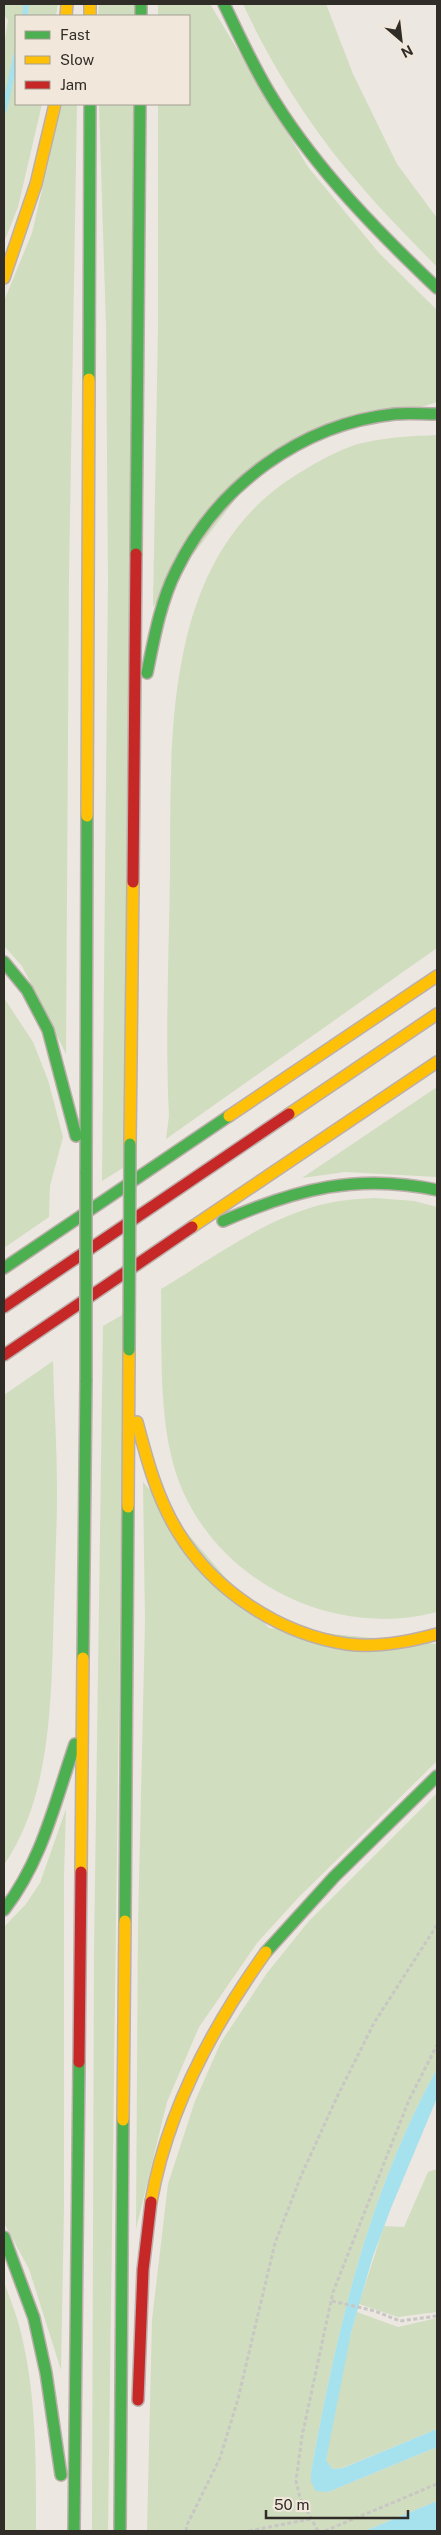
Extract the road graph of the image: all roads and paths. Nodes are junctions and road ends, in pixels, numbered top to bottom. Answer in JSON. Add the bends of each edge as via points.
{"nodes":[{"id":1,"x":224,"y":4,"type":"edge"},
{"id":2,"x":55,"y":105,"type":"edge"},
{"id":3,"x":90,"y":105,"type":"edge"},
{"id":4,"x":140,"y":105,"type":"edge"},
{"id":5,"x":4,"y":278,"type":"edge"},
{"id":6,"x":437,"y":288,"type":"edge"},
{"id":7,"x":437,"y":414,"type":"edge"},
{"id":8,"x":135,"y":738,"type":"junction"},
{"id":9,"x":4,"y":962,"type":"edge"},
{"id":10,"x":437,"y":976,"type":"edge"},
{"id":11,"x":437,"y":1014,"type":"edge"},
{"id":12,"x":437,"y":1062,"type":"edge"},
{"id":13,"x":86,"y":1174,"type":"junction"},
{"id":14,"x":437,"y":1190,"type":"edge"},
{"id":15,"x":154,"y":1253,"type":"junction"},
{"id":16,"x":4,"y":1268,"type":"edge"},
{"id":17,"x":4,"y":1307,"type":"edge"},
{"id":18,"x":4,"y":1355,"type":"edge"},
{"id":19,"x":128,"y":1385,"type":"junction"},
{"id":20,"x":437,"y":1634,"type":"edge"},
{"id":21,"x":82,"y":1724,"type":"junction"},
{"id":22,"x":437,"y":1776,"type":"edge"},
{"id":23,"x":4,"y":1910,"type":"edge"},
{"id":24,"x":437,"y":1926,"type":"edge"},
{"id":25,"x":437,"y":2045,"type":"edge"},
{"id":26,"x":4,"y":2237,"type":"edge"},
{"id":27,"x":332,"y":2301,"type":"junction"},
{"id":28,"x":437,"y":2316,"type":"edge"},
{"id":29,"x":137,"y":2416,"type":"dead end"},
{"id":30,"x":437,"y":2484,"type":"edge"},
{"id":31,"x":311,"y":2519,"type":"junction"},
{"id":32,"x":70,"y":2531,"type":"edge"},
{"id":33,"x":74,"y":2531,"type":"edge"},
{"id":34,"x":120,"y":2531,"type":"edge"},
{"id":35,"x":186,"y":2531,"type":"edge"},
{"id":36,"x":249,"y":2531,"type":"edge"},
{"id":37,"x":318,"y":2531,"type":"edge"},
{"id":38,"x":325,"y":2531,"type":"edge"}],
"edges":[{"from":1,"to":6,"type":"highway","via":[[257,71],[304,142],[358,210]]},
{"from":2,"to":5,"type":"highway","via":[[36,184]]},
{"from":3,"to":13,"type":"highway"},
{"from":4,"to":8,"type":"highway"},
{"from":7,"to":8,"type":"highway","via":[[388,414],[338,425],[298,442],[256,469],[225,498],[197,532],[176,572],[159,617]]},
{"from":8,"to":19,"type":"highway","bridge":true},
{"from":9,"to":13,"type":"highway","via":[[27,990],[48,1030]]},
{"from":10,"to":16,"type":"highway"},
{"from":11,"to":17,"type":"highway"},
{"from":12,"to":15,"type":"highway"},
{"from":13,"to":21,"type":"highway","bridge":true},
{"from":14,"to":15,"type":"highway","via":[[422,1185],[372,1180],[332,1184],[248,1209]]},
{"from":15,"to":18,"type":"highway"},
{"from":19,"to":20,"type":"highway","via":[[148,1468],[166,1511],[186,1545],[214,1578],[247,1605],[283,1625],[329,1640],[372,1645]]},
{"from":19,"to":34,"type":"highway"},
{"from":21,"to":23,"type":"highway","via":[[59,1786],[47,1832],[32,1867]]},
{"from":21,"to":33,"type":"highway"},
{"from":22,"to":29,"type":"highway","via":[[324,1887],[267,1951],[230,2004],[199,2057],[171,2127],[153,2194],[143,2291]]},
{"from":24,"to":35,"type":"path","via":[[374,2023],[301,2176],[275,2244],[238,2399],[220,2458]]},
{"from":25,"to":27,"type":"path","via":[[409,2100],[338,2276]]},
{"from":26,"to":32,"type":"highway","via":[[34,2318],[46,2373]]},
{"from":27,"to":28,"type":"path","via":[[400,2320]]},
{"from":27,"to":31,"type":"path","via":[[298,2459],[296,2481],[300,2498]]},
{"from":30,"to":38,"type":"path"},
{"from":31,"to":36,"type":"path"},
{"from":31,"to":37,"type":"path"}]}
